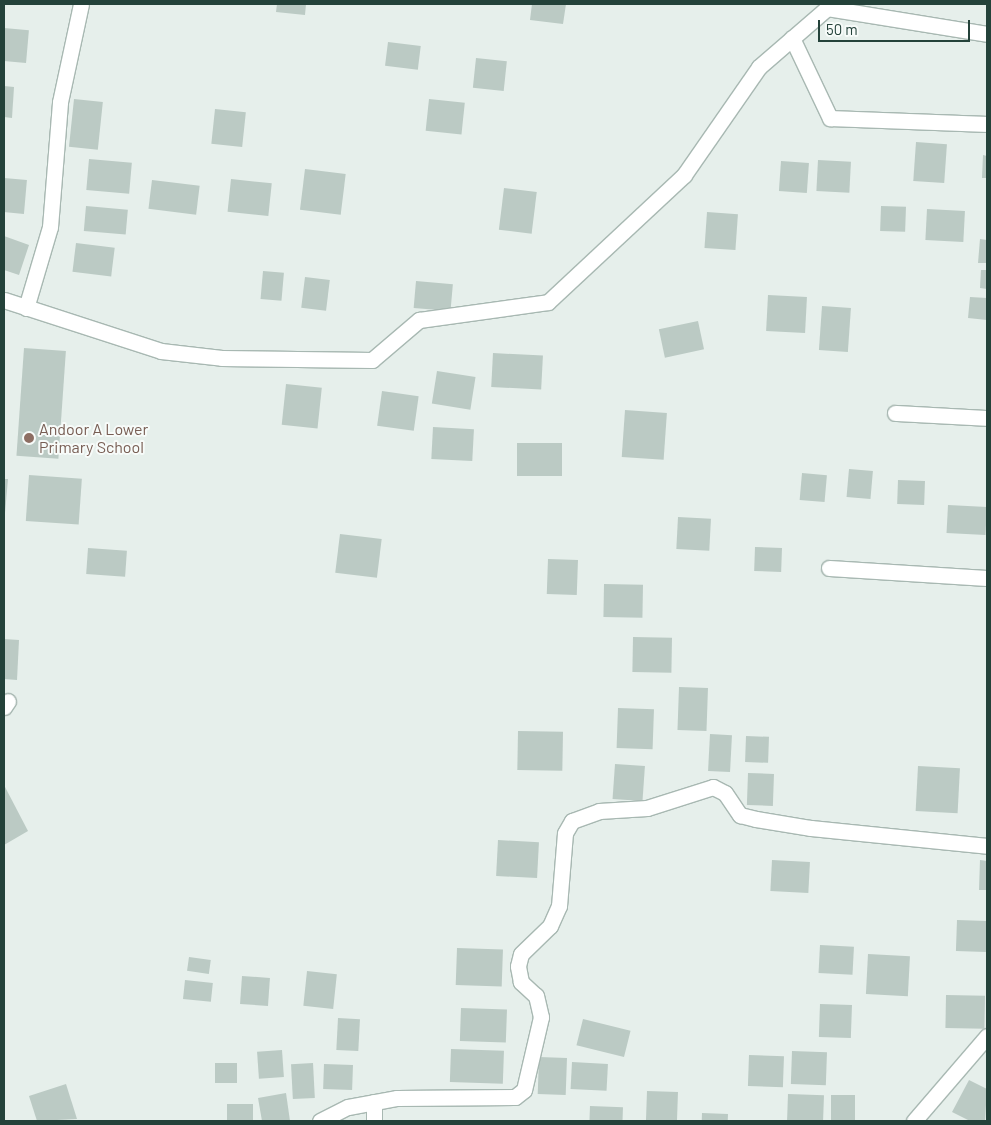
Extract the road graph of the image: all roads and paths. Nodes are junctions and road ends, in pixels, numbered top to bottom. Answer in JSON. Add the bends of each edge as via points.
{"nodes":[{"id":1,"x":81,"y":4,"type":"edge"},
{"id":2,"x":827,"y":6,"type":"edge"},
{"id":3,"x":987,"y":34,"type":"edge"},
{"id":4,"x":792,"y":38,"type":"junction"},
{"id":5,"x":987,"y":124,"type":"edge"},
{"id":6,"x":4,"y":300,"type":"edge"},
{"id":7,"x":26,"y":308,"type":"junction"},
{"id":8,"x":895,"y":413,"type":"dead end"},
{"id":9,"x":987,"y":418,"type":"edge"},
{"id":10,"x":829,"y":568,"type":"dead end"},
{"id":11,"x":987,"y":578,"type":"edge"},
{"id":12,"x":987,"y":846,"type":"edge"},
{"id":13,"x":987,"y":1036,"type":"edge"},
{"id":14,"x":374,"y":1102,"type":"junction"},
{"id":15,"x":320,"y":1121,"type":"edge"},
{"id":16,"x":374,"y":1121,"type":"edge"},
{"id":17,"x":914,"y":1121,"type":"edge"}],
"edges":[{"from":1,"to":7,"type":"street","via":[[60,102],[50,227]]},
{"from":2,"to":3,"type":"street"},
{"from":2,"to":4,"type":"street"},
{"from":4,"to":5,"type":"street","via":[[830,118]]},
{"from":4,"to":7,"type":"street","via":[[759,67],[684,175],[548,302],[419,320],[372,360],[222,358],[161,351]]},
{"from":6,"to":7,"type":"street"},
{"from":8,"to":9,"type":"street"},
{"from":10,"to":11,"type":"street"},
{"from":12,"to":14,"type":"street","via":[[811,828],[756,819],[740,815],[725,793],[713,787],[647,808],[599,811],[572,820],[565,833],[559,906],[550,926],[521,954],[518,966],[521,982],[536,996],[541,1018],[524,1090],[515,1097],[397,1098]]},
{"from":13,"to":17,"type":"street"},
{"from":14,"to":15,"type":"street","via":[[348,1106]]},
{"from":14,"to":16,"type":"street"}]}
